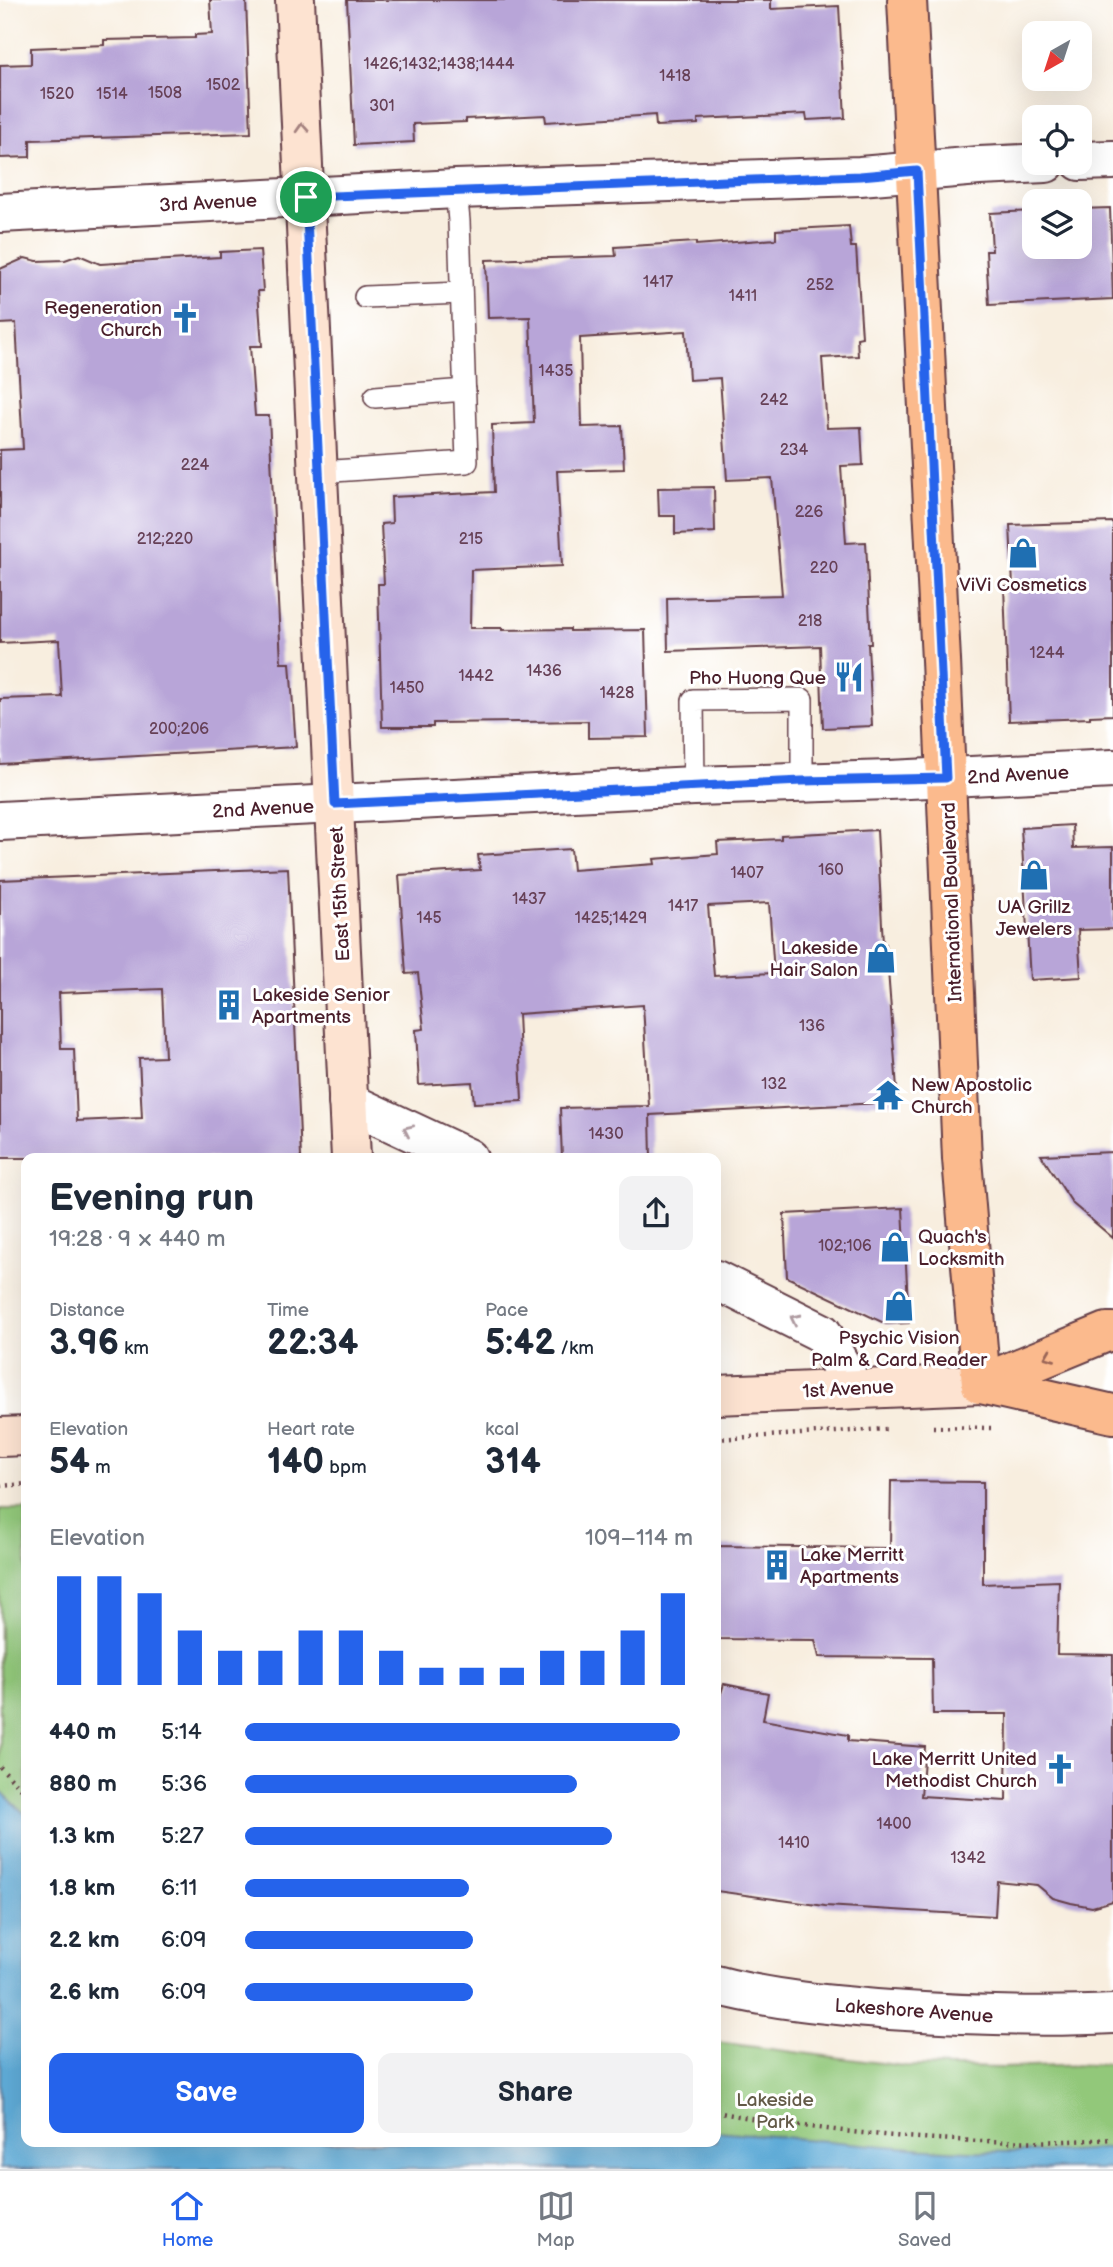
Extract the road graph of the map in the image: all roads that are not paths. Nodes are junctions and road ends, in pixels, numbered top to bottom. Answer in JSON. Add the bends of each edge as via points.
{"nodes":[{"id":1,"x":295,"y":0,"type":"edge"},
{"id":2,"x":907,"y":0,"type":"edge"},
{"id":3,"x":1113,"y":160,"type":"edge"},
{"id":4,"x":1092,"y":161,"type":"edge"},
{"id":5,"x":1022,"y":164,"type":"edge"},
{"id":6,"x":917,"y":171,"type":"junction"},
{"id":7,"x":456,"y":189,"type":"junction"},
{"id":8,"x":306,"y":197,"type":"junction"},
{"id":9,"x":0,"y":213,"type":"edge"},
{"id":10,"x":461,"y":293,"type":"junction"},
{"id":11,"x":365,"y":297,"type":"dead end"},
{"id":12,"x":465,"y":390,"type":"junction"},
{"id":13,"x":375,"y":397,"type":"dead end"},
{"id":14,"x":319,"y":472,"type":"junction"},
{"id":15,"x":1113,"y":769,"type":"edge"},
{"id":16,"x":946,"y":778,"type":"junction"},
{"id":17,"x":802,"y":781,"type":"junction"},
{"id":18,"x":694,"y":786,"type":"junction"},
{"id":19,"x":335,"y":804,"type":"junction"},
{"id":20,"x":0,"y":821,"type":"edge"},
{"id":21,"x":348,"y":1102,"type":"junction"},
{"id":22,"x":351,"y":1153,"type":"edge"},
{"id":23,"x":457,"y":1153,"type":"edge"},
{"id":24,"x":721,"y":1282,"type":"edge"},
{"id":25,"x":1113,"y":1332,"type":"edge"},
{"id":26,"x":981,"y":1384,"type":"junction"},
{"id":27,"x":853,"y":1387,"type":"junction"},
{"id":28,"x":721,"y":1395,"type":"edge"},
{"id":29,"x":1113,"y":1414,"type":"edge"},
{"id":30,"x":21,"y":1436,"type":"edge"},
{"id":31,"x":0,"y":1437,"type":"edge"},
{"id":32,"x":721,"y":1986,"type":"edge"},
{"id":33,"x":1113,"y":2014,"type":"edge"}],
"edges":[{"from":8,"to":1,"type":"main road","name":"East 15th Street","one_way":true},
{"from":2,"to":6,"type":"main road","name":"International Boulevard"},
{"from":3,"to":4,"type":"street"},
{"from":5,"to":6,"type":"street","name":"3rd Avenue"},
{"from":6,"to":7,"type":"street","name":"3rd Avenue"},
{"from":6,"to":16,"type":"main road","name":"International Boulevard"},
{"from":7,"to":8,"type":"street","name":"3rd Avenue"},
{"from":7,"to":10,"type":"lane"},
{"from":8,"to":9,"type":"street","name":"3rd Avenue"},
{"from":8,"to":14,"type":"main road","name":"East 15th Street"},
{"from":10,"to":11,"type":"lane"},
{"from":10,"to":12,"type":"lane"},
{"from":12,"to":13,"type":"lane"},
{"from":12,"to":14,"type":"lane","via":[[467,462]]},
{"from":14,"to":19,"type":"main road","name":"East 15th Street"},
{"from":15,"to":16,"type":"street","name":"2nd Avenue"},
{"from":16,"to":17,"type":"street","name":"2nd Avenue"},
{"from":16,"to":26,"type":"main road","name":"International Boulevard","via":[[961,1158]]},
{"from":17,"to":18,"type":"street","name":"2nd Avenue"},
{"from":17,"to":18,"type":"lane","via":[[802,699],[693,700]]},
{"from":18,"to":19,"type":"street","name":"2nd Avenue"},
{"from":19,"to":20,"type":"street","name":"2nd Avenue"},
{"from":19,"to":21,"type":"main road","name":"East 15th Street"},
{"from":21,"to":22,"type":"main road","name":"East 15th Street"},
{"from":23,"to":21,"type":"street","one_way":true},
{"from":27,"to":24,"type":"street","one_way":true,"via":[[822,1333]]},
{"from":25,"to":26,"type":"main road","name":"1st Avenue","one_way":true},
{"from":26,"to":27,"type":"main road","name":"1st Avenue"},
{"from":26,"to":29,"type":"main road","name":"1st Avenue"},
{"from":27,"to":28,"type":"main road","name":"1st Avenue"},
{"from":30,"to":31,"type":"main road"},
{"from":32,"to":33,"type":"street","name":"Lakeshore Avenue","via":[[834,2006],[1025,2017]]}]}
